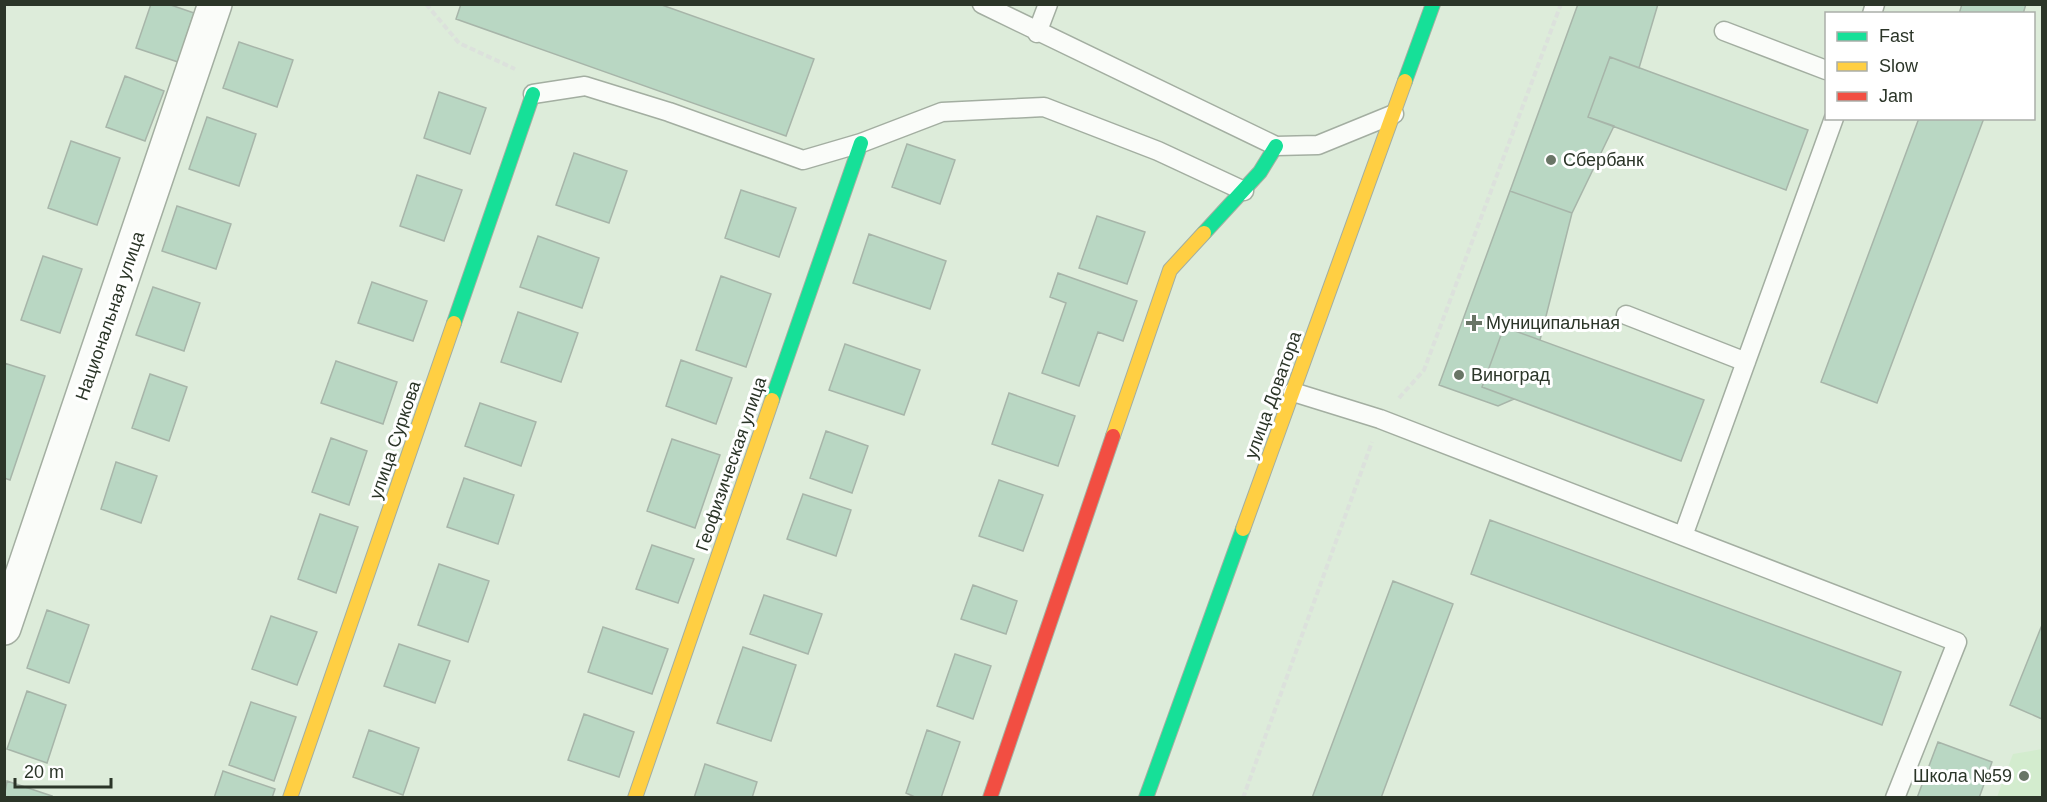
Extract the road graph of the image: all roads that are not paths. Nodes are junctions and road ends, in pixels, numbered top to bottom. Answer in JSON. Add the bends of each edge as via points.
{"nodes":[{"id":1,"x":215,"y":4,"type":"edge"},
{"id":2,"x":982,"y":4,"type":"edge"},
{"id":3,"x":1048,"y":4,"type":"edge"},
{"id":4,"x":1433,"y":4,"type":"edge"},
{"id":5,"x":1724,"y":31,"type":"dead end"},
{"id":6,"x":1037,"y":33,"type":"junction"},
{"id":7,"x":1825,"y":69,"type":"edge"},
{"id":8,"x":533,"y":94,"type":"joint"},
{"id":9,"x":1394,"y":114,"type":"junction"},
{"id":10,"x":1833,"y":120,"type":"edge"},
{"id":11,"x":861,"y":143,"type":"junction"},
{"id":12,"x":1276,"y":146,"type":"junction"},
{"id":13,"x":1244,"y":191,"type":"junction"},
{"id":14,"x":1626,"y":315,"type":"dead end"},
{"id":15,"x":1746,"y":362,"type":"junction"},
{"id":16,"x":1293,"y":392,"type":"junction"},
{"id":17,"x":1683,"y":536,"type":"junction"},
{"id":18,"x":4,"y":628,"type":"edge"},
{"id":19,"x":290,"y":798,"type":"edge"},
{"id":20,"x":635,"y":798,"type":"edge"},
{"id":21,"x":990,"y":798,"type":"edge"},
{"id":22,"x":1146,"y":798,"type":"edge"},
{"id":23,"x":1895,"y":798,"type":"edge"}],
"edges":[{"from":1,"to":18,"type":"street","name":"Национальная улица"},
{"from":2,"to":6,"type":"lane"},
{"from":3,"to":6,"type":"lane"},
{"from":4,"to":9,"type":"street","name":"улица Доватора"},
{"from":5,"to":7,"type":"lane"},
{"from":6,"to":12,"type":"lane"},
{"from":8,"to":11,"type":"lane","via":[[585,86],[803,160]]},
{"from":8,"to":19,"type":"street","name":"улица Суркова"},
{"from":9,"to":12,"type":"lane","via":[[1318,146]]},
{"from":9,"to":16,"type":"street","name":"улица Доватора"},
{"from":10,"to":15,"type":"lane"},
{"from":11,"to":13,"type":"lane","via":[[942,112],[1044,107],[1158,151]]},
{"from":11,"to":20,"type":"street","name":"Геофизическая улица"},
{"from":12,"to":13,"type":"street"},
{"from":13,"to":21,"type":"street","via":[[1170,270]]},
{"from":14,"to":15,"type":"lane"},
{"from":15,"to":17,"type":"lane"},
{"from":16,"to":17,"type":"lane","via":[[1380,419]]},
{"from":16,"to":22,"type":"street","name":"улица Доватора"},
{"from":17,"to":23,"type":"lane","via":[[1958,642]]}]}
